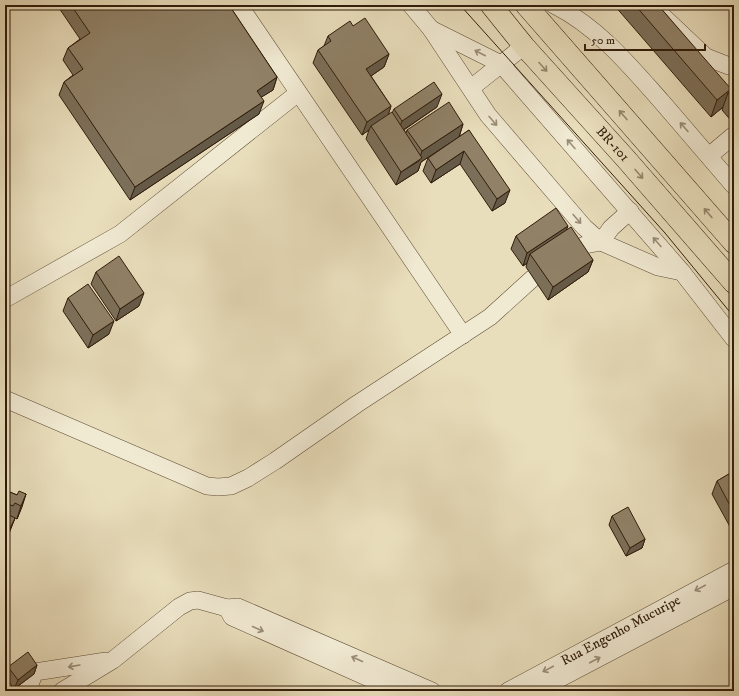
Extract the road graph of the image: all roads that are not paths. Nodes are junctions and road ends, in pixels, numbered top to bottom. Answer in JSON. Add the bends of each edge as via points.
{"nodes":[{"id":1,"x":239,"y":5,"type":"edge"},
{"id":2,"x":411,"y":5,"type":"edge"},
{"id":3,"x":491,"y":5,"type":"edge"},
{"id":4,"x":526,"y":5,"type":"edge"},
{"id":5,"x":554,"y":5,"type":"edge"},
{"id":6,"x":651,"y":5,"type":"edge"},
{"id":7,"x":431,"y":29,"type":"junction"},
{"id":8,"x":524,"y":46,"type":"junction"},
{"id":9,"x":501,"y":64,"type":"junction"},
{"id":10,"x":734,"y":66,"type":"edge"},
{"id":11,"x":471,"y":88,"type":"junction"},
{"id":12,"x":298,"y":93,"type":"junction"},
{"id":13,"x":734,"y":135,"type":"edge"},
{"id":14,"x":709,"y":156,"type":"junction"},
{"id":15,"x":734,"y":186,"type":"edge"},
{"id":16,"x":630,"y":211,"type":"junction"},
{"id":17,"x":601,"y":242,"type":"junction"},
{"id":18,"x":734,"y":243,"type":"edge"},
{"id":19,"x":573,"y":250,"type":"edge"},
{"id":20,"x":682,"y":272,"type":"junction"},
{"id":21,"x":533,"y":278,"type":"dead end"},
{"id":22,"x":734,"y":283,"type":"edge"},
{"id":23,"x":5,"y":299,"type":"edge"},
{"id":24,"x":463,"y":335,"type":"junction"},
{"id":25,"x":734,"y":339,"type":"edge"},
{"id":26,"x":5,"y":398,"type":"edge"},
{"id":27,"x":734,"y":570,"type":"edge"},
{"id":28,"x":734,"y":587,"type":"edge"},
{"id":29,"x":113,"y":660,"type":"junction"},
{"id":30,"x":384,"y":678,"type":"junction"},
{"id":31,"x":27,"y":691,"type":"edge"},
{"id":32,"x":62,"y":691,"type":"edge"},
{"id":33,"x":398,"y":691,"type":"edge"},
{"id":34,"x":432,"y":691,"type":"edge"},
{"id":35,"x":508,"y":691,"type":"edge"},
{"id":36,"x":536,"y":691,"type":"edge"}],
"edges":[{"from":1,"to":12,"type":"street"},
{"from":2,"to":7,"type":"street"},
{"from":3,"to":8,"type":"main road","name":"BR-101","number":"BR-101"},
{"from":18,"to":4,"type":"main road","name":"BR-101","number":"BR-101","one_way":true},
{"from":14,"to":5,"type":"street","one_way":true,"via":[[605,40],[583,22]]},
{"from":6,"to":10,"type":"street","via":[[706,57]]},
{"from":9,"to":7,"type":"street","one_way":true},
{"from":7,"to":11,"type":"street"},
{"from":8,"to":9,"type":"street"},
{"from":8,"to":22,"type":"main road","name":"BR-101","number":"BR-101","one_way":true},
{"from":9,"to":11,"type":"street"},
{"from":16,"to":9,"type":"street","one_way":true},
{"from":11,"to":17,"type":"street","one_way":true,"via":[[488,115],[584,227]]},
{"from":12,"to":23,"type":"street","via":[[120,234]]},
{"from":12,"to":24,"type":"street"},
{"from":13,"to":14,"type":"street"},
{"from":14,"to":15,"type":"street"},
{"from":16,"to":17,"type":"street","via":[[611,228]]},
{"from":20,"to":16,"type":"street","one_way":true},
{"from":17,"to":19,"type":"street"},
{"from":17,"to":20,"type":"street","via":[[658,267]]},
{"from":20,"to":25,"type":"street"},
{"from":21,"to":24,"type":"street","via":[[490,317]]},
{"from":24,"to":26,"type":"street","via":[[275,461],[231,486],[207,486]]},
{"from":27,"to":35,"type":"street","name":"Rua Engenho Mucuripe","one_way":true},
{"from":36,"to":28,"type":"street","name":"Rua Engenho Mucuripe","one_way":true},
{"from":29,"to":30,"type":"street","via":[[179,607],[198,600],[227,608],[238,607]]},
{"from":29,"to":31,"type":"street","one_way":true,"via":[[35,672]]},
{"from":29,"to":32,"type":"street"},
{"from":30,"to":33,"type":"street"},
{"from":30,"to":34,"type":"street"}]}
